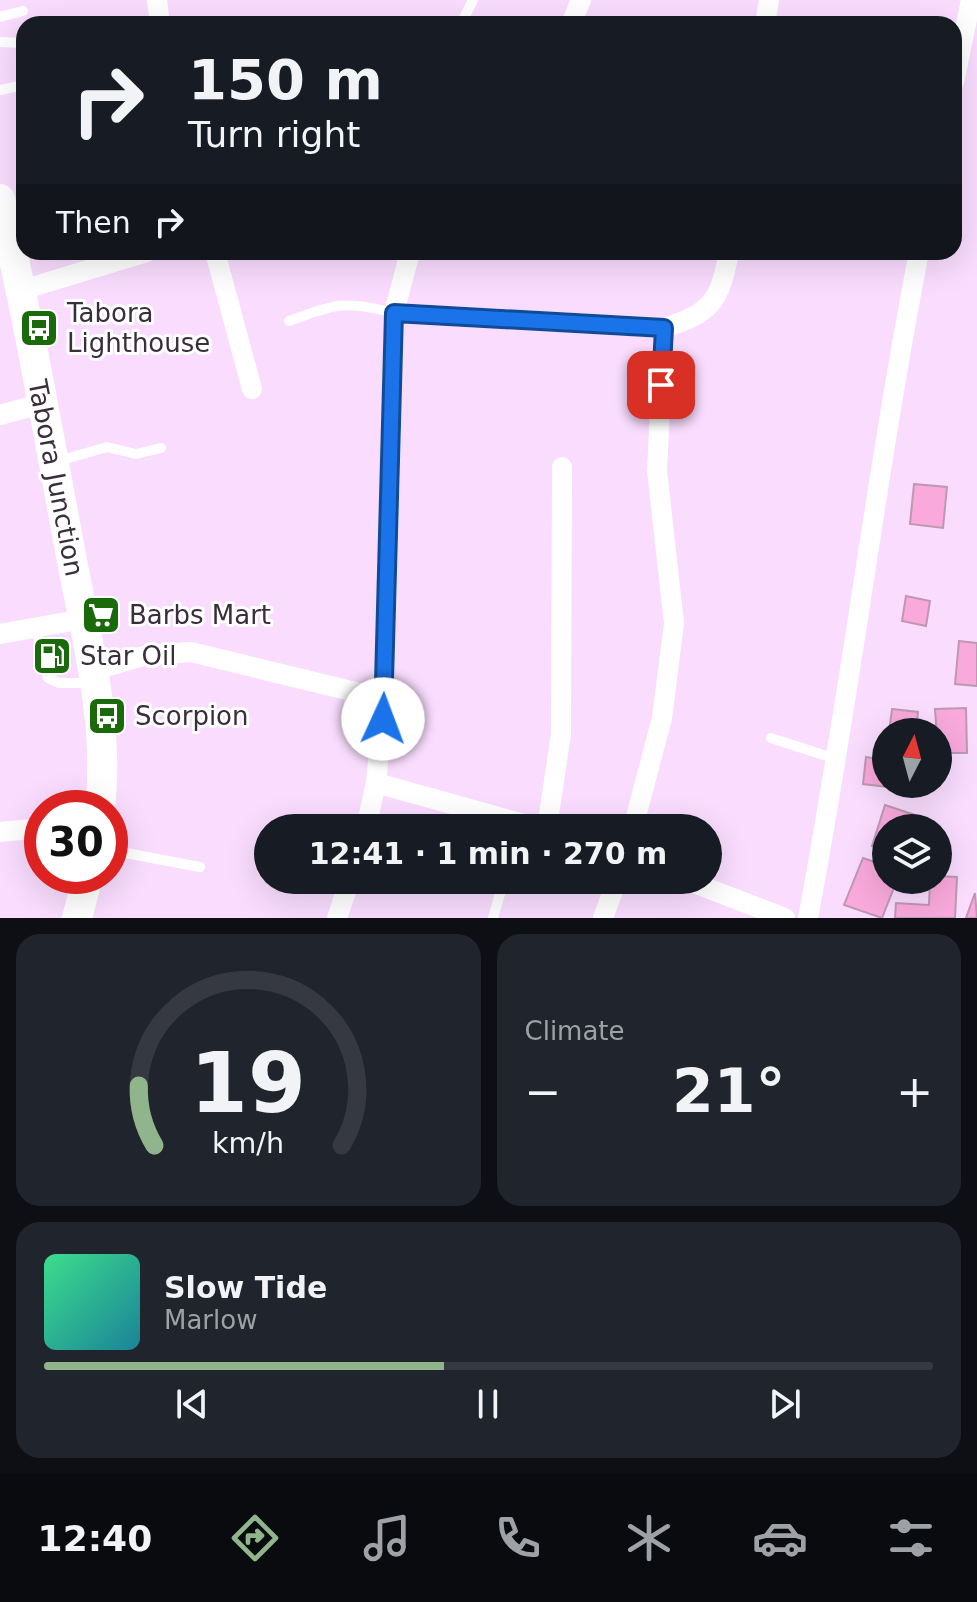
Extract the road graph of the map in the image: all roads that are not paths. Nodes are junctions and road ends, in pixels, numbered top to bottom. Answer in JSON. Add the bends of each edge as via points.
{"nodes":[{"id":1,"x":971,"y":0,"type":"edge"},
{"id":2,"x":23,"y":11,"type":"dead end"},
{"id":3,"x":0,"y":17,"type":"edge"},
{"id":4,"x":962,"y":43,"type":"edge"},
{"id":5,"x":1,"y":206,"type":"edge"},
{"id":6,"x":121,"y":260,"type":"edge"},
{"id":7,"x":217,"y":260,"type":"edge"},
{"id":8,"x":408,"y":260,"type":"edge"},
{"id":9,"x":728,"y":260,"type":"edge"},
{"id":10,"x":917,"y":260,"type":"edge"},
{"id":11,"x":19,"y":291,"type":"junction"},
{"id":12,"x":394,"y":313,"type":"junction"},
{"id":13,"x":289,"y":321,"type":"dead end"},
{"id":14,"x":664,"y":328,"type":"junction"},
{"id":15,"x":252,"y":389,"type":"dead end"},
{"id":16,"x":43,"y":403,"type":"junction"},
{"id":17,"x":0,"y":415,"type":"edge"},
{"id":18,"x":161,"y":448,"type":"dead end"},
{"id":19,"x":53,"y":463,"type":"junction"},
{"id":20,"x":562,"y":467,"type":"dead end"},
{"id":21,"x":83,"y":619,"type":"junction"},
{"id":22,"x":36,"y":627,"type":"junction"},
{"id":23,"x":0,"y":634,"type":"edge"},
{"id":24,"x":93,"y":677,"type":"junction"},
{"id":25,"x":384,"y":699,"type":"junction"},
{"id":26,"x":771,"y":738,"type":"dead end"},
{"id":27,"x":838,"y":759,"type":"junction"},
{"id":28,"x":376,"y":783,"type":"junction"},
{"id":29,"x":100,"y":790,"type":"edge"},
{"id":30,"x":369,"y":814,"type":"edge"},
{"id":31,"x":484,"y":814,"type":"edge"},
{"id":32,"x":549,"y":814,"type":"edge"},
{"id":33,"x":637,"y":814,"type":"edge"},
{"id":34,"x":24,"y":830,"type":"edge"},
{"id":35,"x":0,"y":832,"type":"edge"},
{"id":36,"x":128,"y":853,"type":"edge"},
{"id":37,"x":200,"y":867,"type":"dead end"},
{"id":38,"x":83,"y":894,"type":"edge"},
{"id":39,"x":345,"y":894,"type":"edge"},
{"id":40,"x":500,"y":894,"type":"edge"},
{"id":41,"x":612,"y":894,"type":"edge"},
{"id":42,"x":722,"y":894,"type":"edge"},
{"id":43,"x":77,"y":918,"type":"edge"},
{"id":44,"x":337,"y":918,"type":"edge"},
{"id":45,"x":493,"y":918,"type":"edge"},
{"id":46,"x":603,"y":918,"type":"edge"},
{"id":47,"x":785,"y":918,"type":"edge"},
{"id":48,"x":808,"y":918,"type":"edge"}],
"edges":[{"from":1,"to":4,"type":"street"},
{"from":2,"to":3,"type":"lane"},
{"from":5,"to":11,"type":"street","name":"Tabora Junction"},
{"from":6,"to":11,"type":"street"},
{"from":7,"to":15,"type":"street"},
{"from":8,"to":12,"type":"street"},
{"from":9,"to":14,"type":"street","via":[[724,279],[706,309],[694,319]]},
{"from":10,"to":27,"type":"street"},
{"from":11,"to":16,"type":"street","name":"Tabora Junction"},
{"from":12,"to":13,"type":"lane","via":[[336,304]]},
{"from":12,"to":14,"type":"street"},
{"from":12,"to":25,"type":"street"},
{"from":14,"to":33,"type":"street","via":[[657,471],[674,623],[662,718]]},
{"from":16,"to":17,"type":"street"},
{"from":16,"to":19,"type":"street","name":"Tabora Junction"},
{"from":18,"to":19,"type":"lane","via":[[136,454],[107,447]]},
{"from":19,"to":21,"type":"street","name":"Tabora Junction"},
{"from":20,"to":32,"type":"street","via":[[561,734]]},
{"from":21,"to":22,"type":"street"},
{"from":21,"to":24,"type":"street","name":"Tabora Junction"},
{"from":22,"to":23,"type":"street"},
{"from":22,"to":24,"type":"lane","via":[[48,678],[59,683]]},
{"from":24,"to":25,"type":"street","via":[[147,655],[191,652]]},
{"from":24,"to":29,"type":"street","name":"Tabora Junction"},
{"from":25,"to":28,"type":"street"},
{"from":26,"to":27,"type":"lane"},
{"from":27,"to":48,"type":"street"},
{"from":28,"to":30,"type":"street"},
{"from":28,"to":31,"type":"street"},
{"from":34,"to":35,"type":"street"},
{"from":36,"to":37,"type":"lane"},
{"from":38,"to":43,"type":"street"},
{"from":39,"to":44,"type":"street"},
{"from":40,"to":45,"type":"lane"},
{"from":41,"to":46,"type":"street"},
{"from":42,"to":47,"type":"street"}]}
